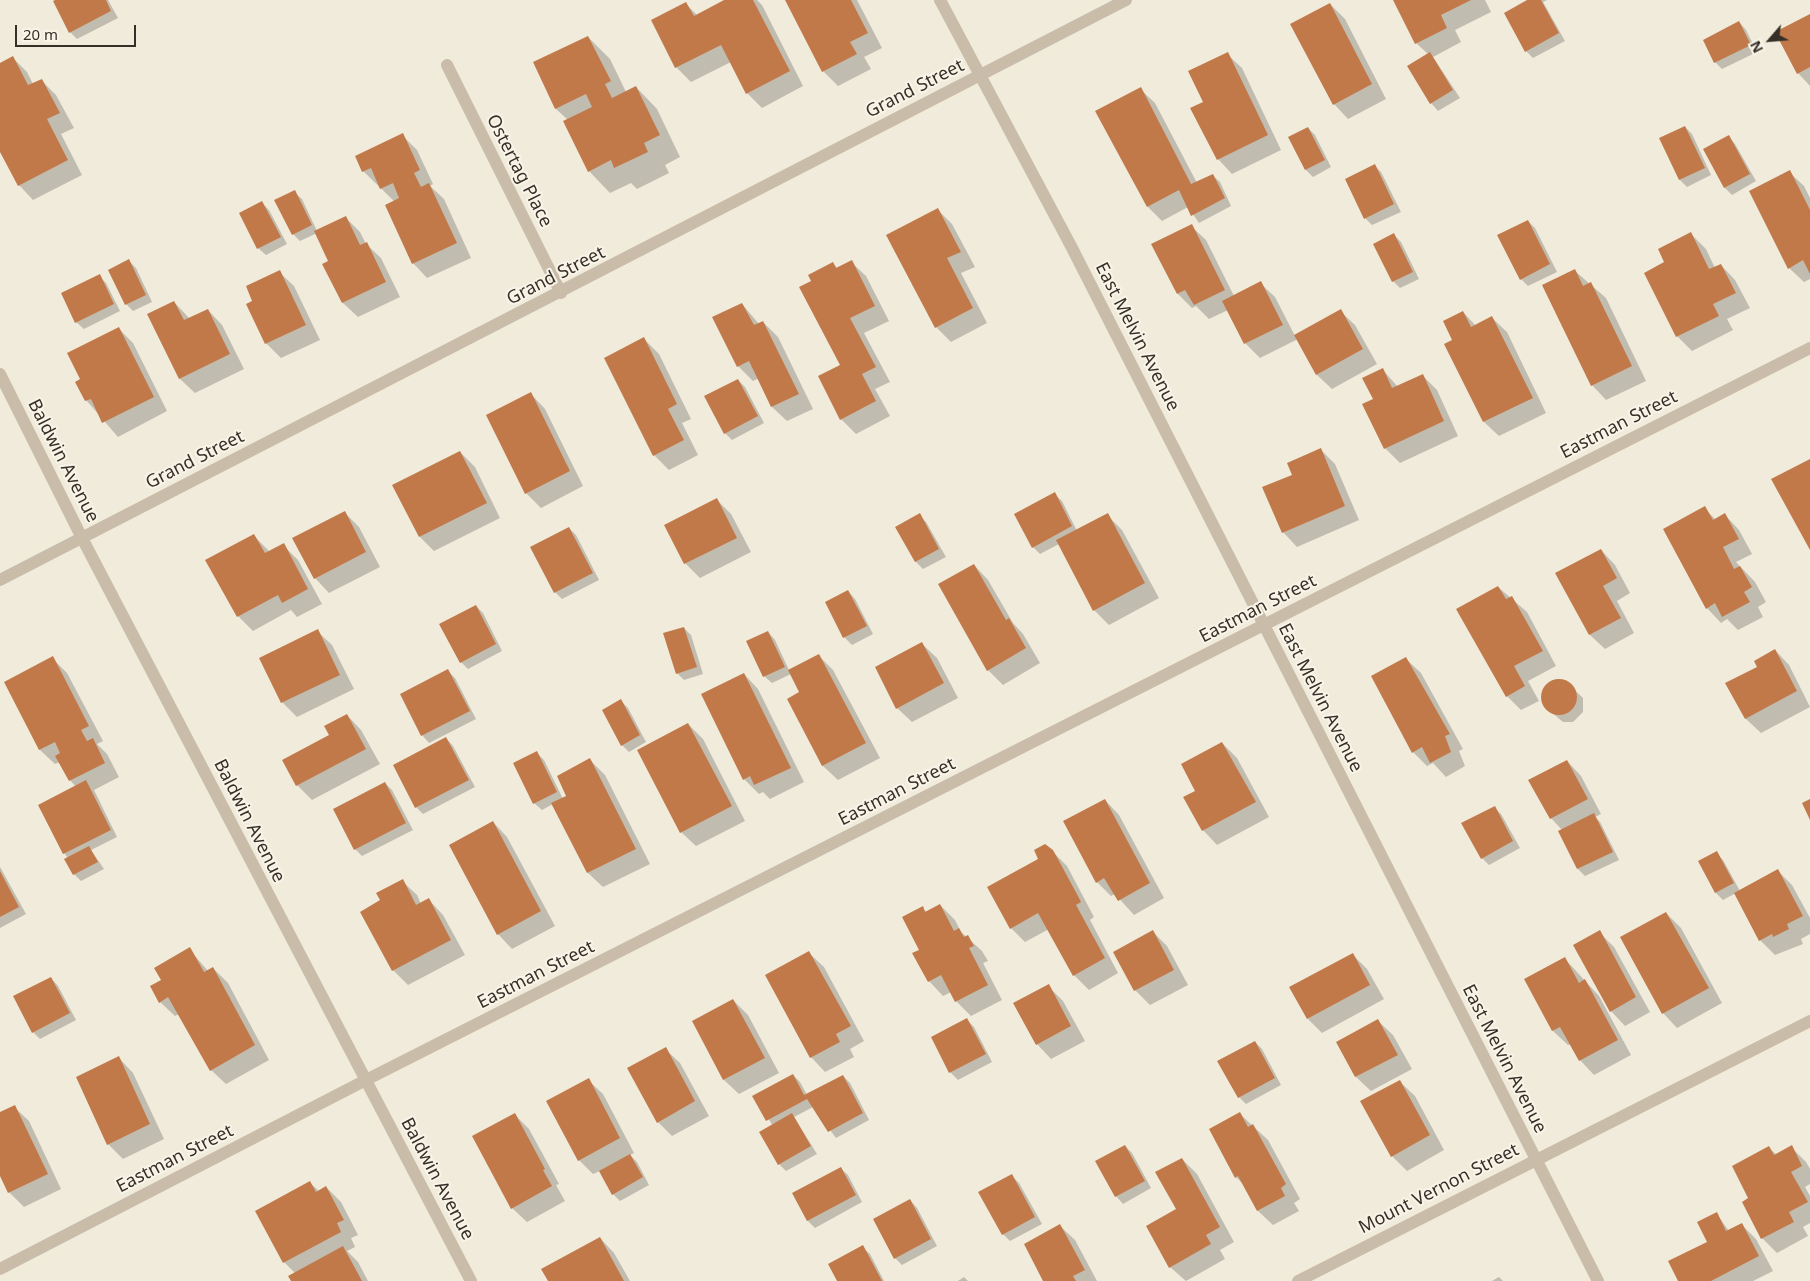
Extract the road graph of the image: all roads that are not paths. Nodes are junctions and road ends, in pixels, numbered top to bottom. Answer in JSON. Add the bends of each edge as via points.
{"nodes":[{"id":1,"x":940,"y":0,"type":"edge"},
{"id":2,"x":1126,"y":0,"type":"edge"},
{"id":3,"x":446,"y":65,"type":"dead end"},
{"id":4,"x":980,"y":76,"type":"junction"},
{"id":5,"x":561,"y":293,"type":"junction"},
{"id":6,"x":1810,"y":348,"type":"edge"},
{"id":7,"x":0,"y":374,"type":"edge"},
{"id":8,"x":82,"y":538,"type":"junction"},
{"id":9,"x":0,"y":580,"type":"edge"},
{"id":10,"x":1264,"y":626,"type":"junction"},
{"id":11,"x":1810,"y":1021,"type":"edge"},
{"id":12,"x":364,"y":1081,"type":"junction"},
{"id":13,"x":1535,"y":1160,"type":"junction"},
{"id":14,"x":0,"y":1269,"type":"edge"},
{"id":15,"x":471,"y":1281,"type":"edge"},
{"id":16,"x":1298,"y":1281,"type":"edge"},
{"id":17,"x":1598,"y":1281,"type":"edge"}],
"edges":[{"from":1,"to":4,"type":"street","name":"East Melvin Avenue"},
{"from":2,"to":4,"type":"street","name":"Grand Street"},
{"from":3,"to":5,"type":"street","name":"Ostertag Place"},
{"from":4,"to":5,"type":"street","name":"Grand Street"},
{"from":4,"to":10,"type":"street","name":"East Melvin Avenue","via":[[1071,246]]},
{"from":5,"to":8,"type":"street","name":"Grand Street"},
{"from":6,"to":10,"type":"street","name":"Eastman Street"},
{"from":7,"to":8,"type":"street","name":"Baldwin Avenue"},
{"from":8,"to":9,"type":"street","name":"Grand Street"},
{"from":8,"to":12,"type":"street","name":"Baldwin Avenue"},
{"from":10,"to":12,"type":"street","name":"Eastman Street"},
{"from":10,"to":13,"type":"street","name":"East Melvin Avenue"},
{"from":11,"to":13,"type":"street","name":"Mount Vernon Street"},
{"from":12,"to":14,"type":"street","name":"Eastman Street"},
{"from":12,"to":15,"type":"street","name":"Baldwin Avenue"},
{"from":13,"to":16,"type":"street","name":"Mount Vernon Street"},
{"from":13,"to":17,"type":"street","name":"East Melvin Avenue"}]}
